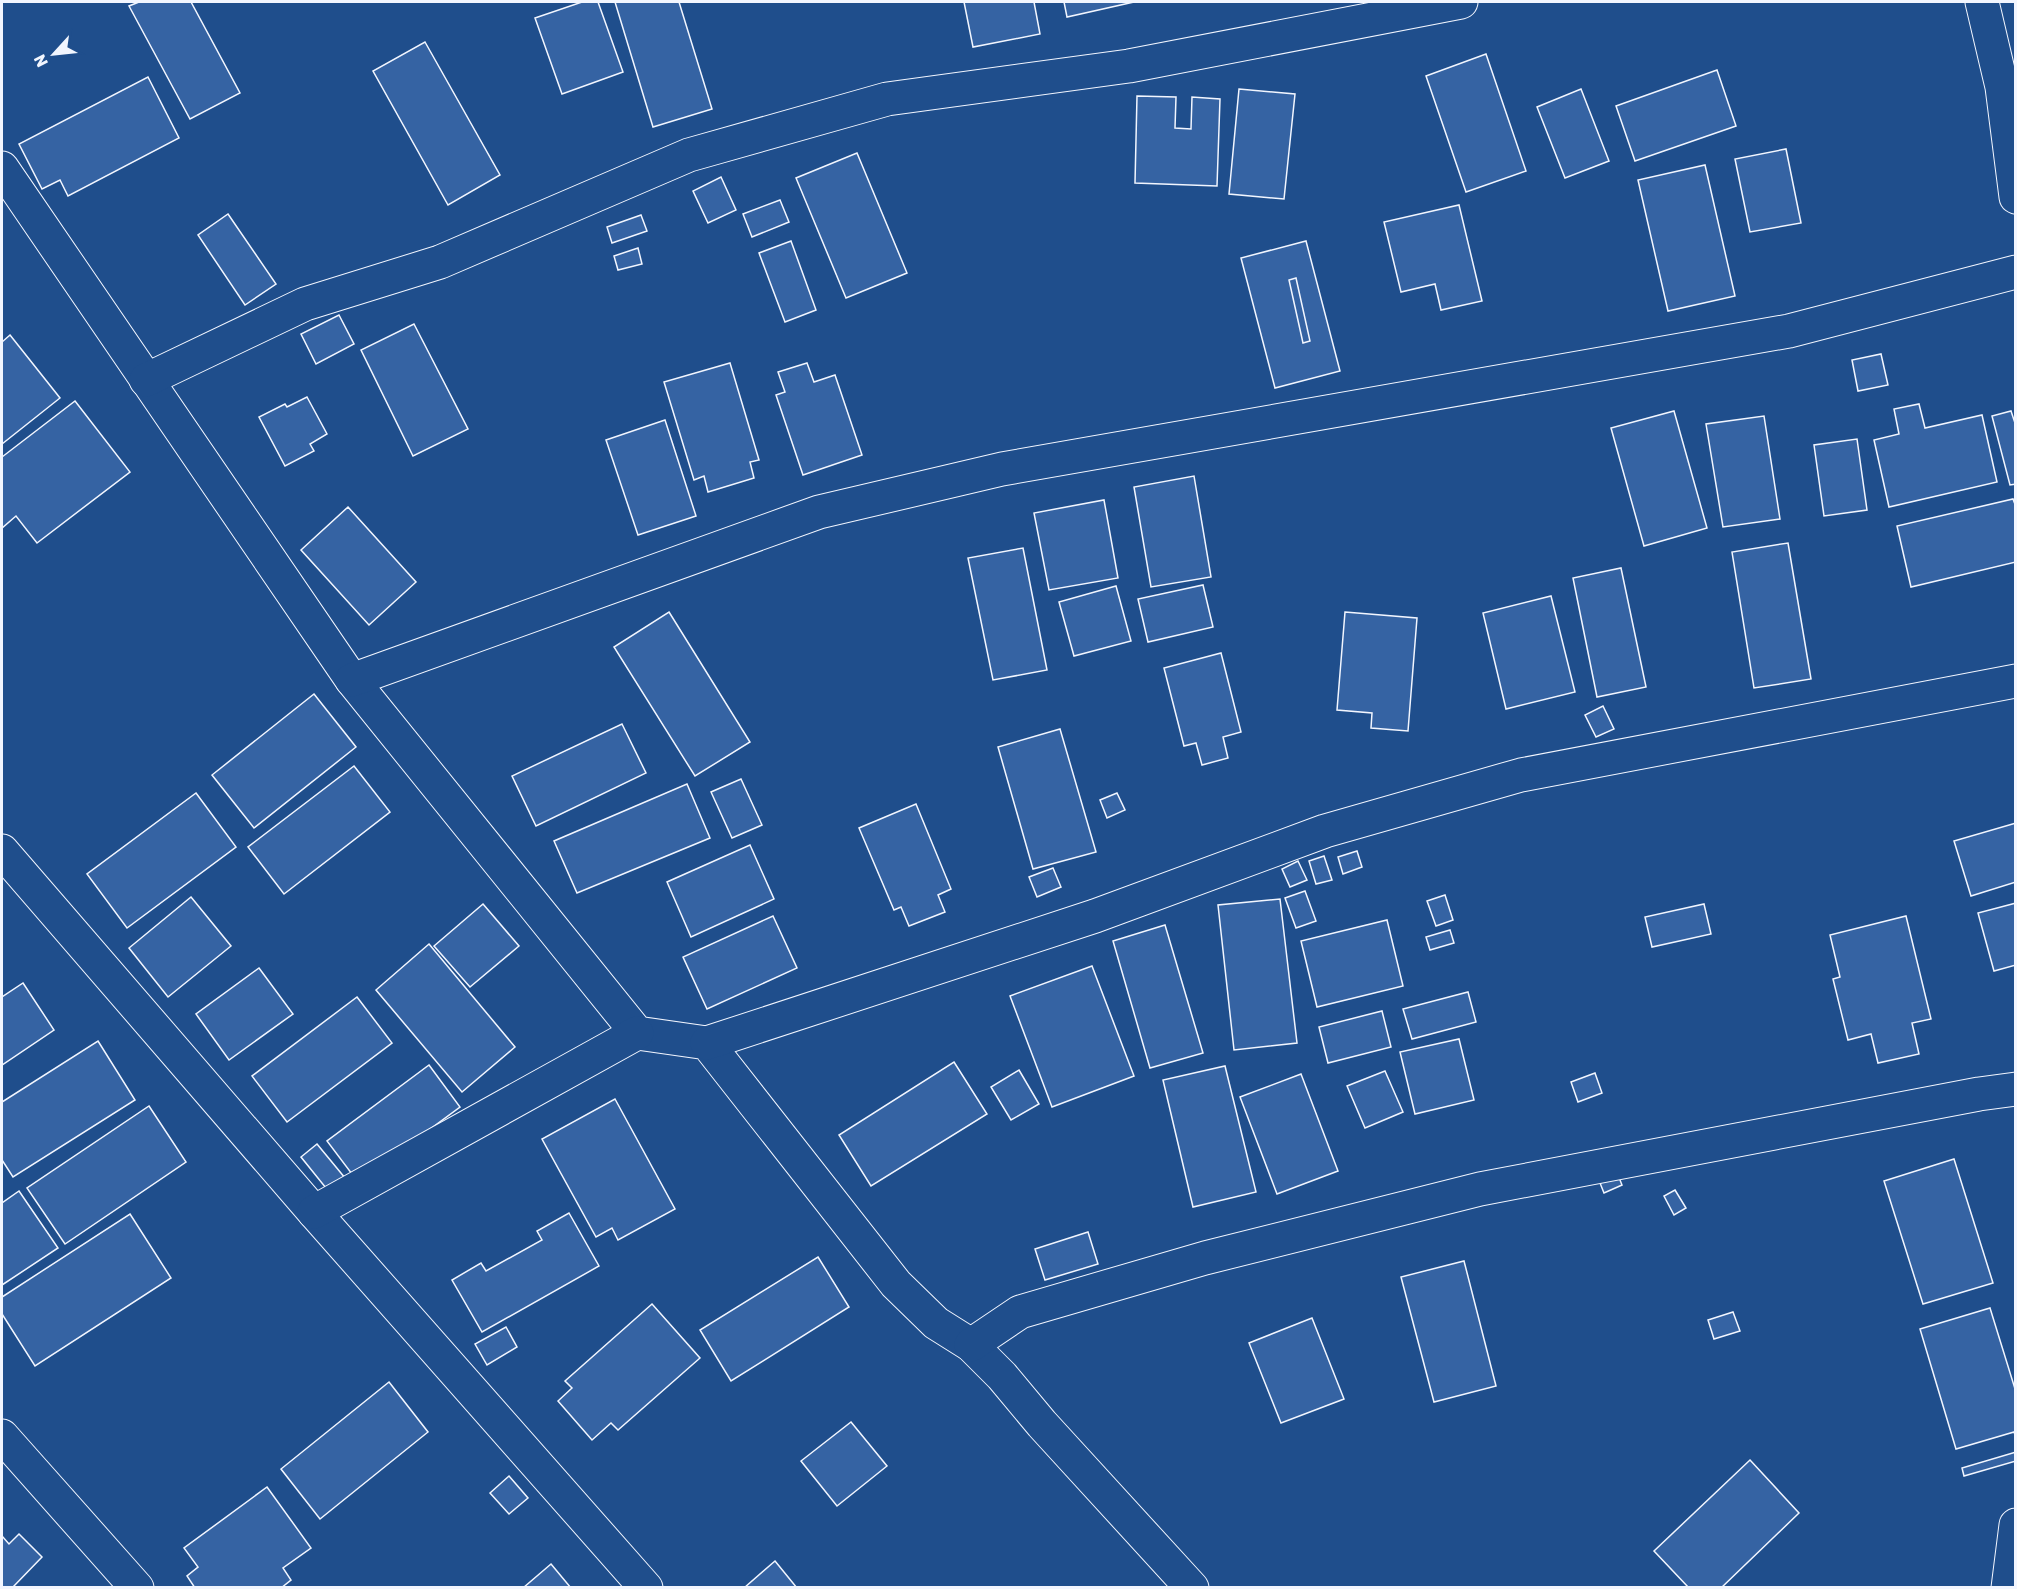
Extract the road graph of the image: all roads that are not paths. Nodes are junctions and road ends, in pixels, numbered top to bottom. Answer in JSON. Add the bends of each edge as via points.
{"nodes":[{"id":1,"x":1461,"y":2,"type":"edge"},
{"id":2,"x":1982,"y":2,"type":"edge"},
{"id":3,"x":2009,"y":86,"type":"edge"},
{"id":4,"x":2,"y":168,"type":"edge"},
{"id":5,"x":2016,"y":197,"type":"edge"},
{"id":6,"x":2016,"y":272,"type":"edge"},
{"id":7,"x":146,"y":380,"type":"junction"},
{"id":8,"x":352,"y":680,"type":"junction"},
{"id":9,"x":2016,"y":681,"type":"edge"},
{"id":10,"x":2,"y":851,"type":"edge"},
{"id":11,"x":637,"y":1033,"type":"junction"},
{"id":12,"x":707,"y":1043,"type":"junction"},
{"id":13,"x":2016,"y":1089,"type":"edge"},
{"id":14,"x":314,"y":1212,"type":"junction"},
{"id":15,"x":971,"y":1345,"type":"junction"},
{"id":16,"x":2,"y":1436,"type":"edge"},
{"id":17,"x":2016,"y":1525,"type":"edge"},
{"id":18,"x":137,"y":1587,"type":"edge"},
{"id":19,"x":646,"y":1587,"type":"edge"},
{"id":20,"x":1191,"y":1587,"type":"edge"},
{"id":21,"x":2008,"y":1587,"type":"edge"}],
"edges":[{"from":1,"to":7,"type":"street","via":[[1129,66],[887,99],[689,154],[440,262],[305,304]]},
{"from":2,"to":3,"type":"street"},
{"from":3,"to":5,"type":"street"},
{"from":4,"to":7,"type":"street"},
{"from":6,"to":8,"type":"street","via":[[1789,331],[1002,469],[819,512]]},
{"from":7,"to":8,"type":"street"},
{"from":8,"to":11,"type":"street"},
{"from":9,"to":12,"type":"street","via":[[1521,775],[1325,831],[1095,916]]},
{"from":10,"to":14,"type":"street"},
{"from":11,"to":12,"type":"street"},
{"from":11,"to":14,"type":"street"},
{"from":12,"to":15,"type":"street","via":[[896,1284],[936,1323]]},
{"from":13,"to":15,"type":"street","via":[[1480,1189],[1205,1258],[1020,1312]]},
{"from":14,"to":19,"type":"street"},
{"from":15,"to":20,"type":"street"},
{"from":16,"to":18,"type":"street"},
{"from":17,"to":21,"type":"street"}]}
